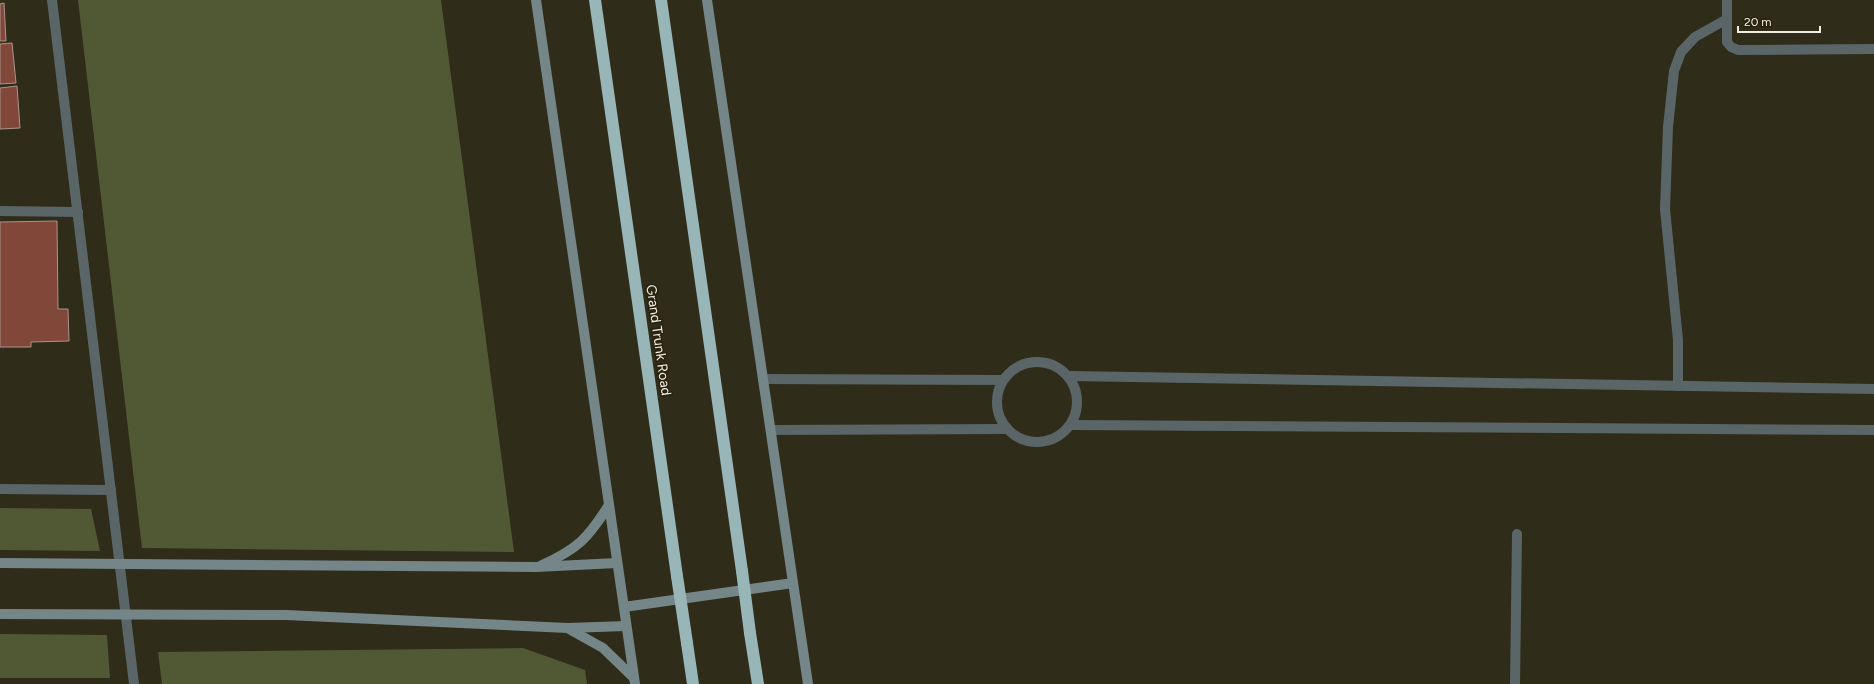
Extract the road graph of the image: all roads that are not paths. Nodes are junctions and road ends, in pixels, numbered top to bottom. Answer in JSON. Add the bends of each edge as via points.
{"nodes":[{"id":1,"x":52,"y":0,"type":"edge"},
{"id":2,"x":536,"y":0,"type":"edge"},
{"id":3,"x":595,"y":0,"type":"edge"},
{"id":4,"x":661,"y":0,"type":"edge"},
{"id":5,"x":707,"y":0,"type":"edge"},
{"id":6,"x":1727,"y":0,"type":"edge"},
{"id":7,"x":1727,"y":19,"type":"junction"},
{"id":8,"x":1874,"y":49,"type":"edge"},
{"id":9,"x":0,"y":211,"type":"edge"},
{"id":10,"x":78,"y":212,"type":"junction"},
{"id":11,"x":1069,"y":376,"type":"junction"},
{"id":12,"x":763,"y":379,"type":"junction"},
{"id":13,"x":1002,"y":380,"type":"junction"},
{"id":14,"x":1678,"y":386,"type":"junction"},
{"id":15,"x":1874,"y":389,"type":"edge"},
{"id":16,"x":1072,"y":425,"type":"junction"},
{"id":17,"x":1004,"y":429,"type":"junction"},
{"id":18,"x":770,"y":430,"type":"junction"},
{"id":19,"x":1874,"y":430,"type":"edge"},
{"id":20,"x":0,"y":489,"type":"edge"},
{"id":21,"x":111,"y":490,"type":"junction"},
{"id":22,"x":609,"y":506,"type":"junction"},
{"id":23,"x":1518,"y":534,"type":"dead end"},
{"id":24,"x":0,"y":562,"type":"edge"},
{"id":25,"x":119,"y":563,"type":"junction"},
{"id":26,"x":617,"y":563,"type":"junction"},
{"id":27,"x":536,"y":567,"type":"junction"},
{"id":28,"x":793,"y":582,"type":"junction"},
{"id":29,"x":624,"y":607,"type":"junction"},
{"id":30,"x":0,"y":614,"type":"edge"},
{"id":31,"x":125,"y":615,"type":"junction"},
{"id":32,"x":626,"y":626,"type":"junction"},
{"id":33,"x":568,"y":628,"type":"junction"},
{"id":34,"x":634,"y":681,"type":"edge"},
{"id":35,"x":134,"y":684,"type":"edge"},
{"id":36,"x":693,"y":684,"type":"edge"},
{"id":37,"x":758,"y":684,"type":"edge"},
{"id":38,"x":808,"y":684,"type":"edge"},
{"id":39,"x":1515,"y":684,"type":"edge"}],
"edges":[{"from":1,"to":10,"type":"street"},
{"from":2,"to":22,"type":"street"},
{"from":3,"to":36,"type":"highway","name":"Grand Trunk Road","bridge":true},
{"from":4,"to":37,"type":"highway","bridge":true},
{"from":5,"to":12,"type":"street"},
{"from":6,"to":7,"type":"street"},
{"from":7,"to":8,"type":"street","via":[[1727,42],[1738,50]]},
{"from":7,"to":14,"type":"street","via":[[1696,37],[1681,52],[1674,71],[1668,127],[1665,209],[1677,333]]},
{"from":9,"to":10,"type":"street"},
{"from":10,"to":21,"type":"street"},
{"from":11,"to":13,"type":"street","via":[[1048,362],[1022,364]]},
{"from":11,"to":14,"type":"street"},
{"from":11,"to":16,"type":"street","via":[[1079,400]]},
{"from":12,"to":13,"type":"street"},
{"from":12,"to":18,"type":"street"},
{"from":13,"to":17,"type":"street","via":[[995,405]]},
{"from":14,"to":15,"type":"street"},
{"from":16,"to":17,"type":"street","via":[[1052,441],[1026,442]]},
{"from":16,"to":19,"type":"street"},
{"from":17,"to":18,"type":"street"},
{"from":18,"to":28,"type":"street"},
{"from":20,"to":21,"type":"street"},
{"from":21,"to":25,"type":"street"},
{"from":22,"to":26,"type":"street"},
{"from":22,"to":27,"type":"street","via":[[593,530],[578,544],[561,556]]},
{"from":23,"to":39,"type":"street"},
{"from":24,"to":25,"type":"street"},
{"from":25,"to":27,"type":"street"},
{"from":25,"to":31,"type":"street"},
{"from":26,"to":27,"type":"street"},
{"from":26,"to":29,"type":"street"},
{"from":28,"to":29,"type":"street"},
{"from":28,"to":38,"type":"street"},
{"from":29,"to":32,"type":"street"},
{"from":30,"to":31,"type":"street"},
{"from":31,"to":33,"type":"street","via":[[286,615]]},
{"from":31,"to":35,"type":"street"},
{"from":32,"to":33,"type":"street"},
{"from":32,"to":34,"type":"street"},
{"from":33,"to":34,"type":"street","via":[[603,648]]}]}
